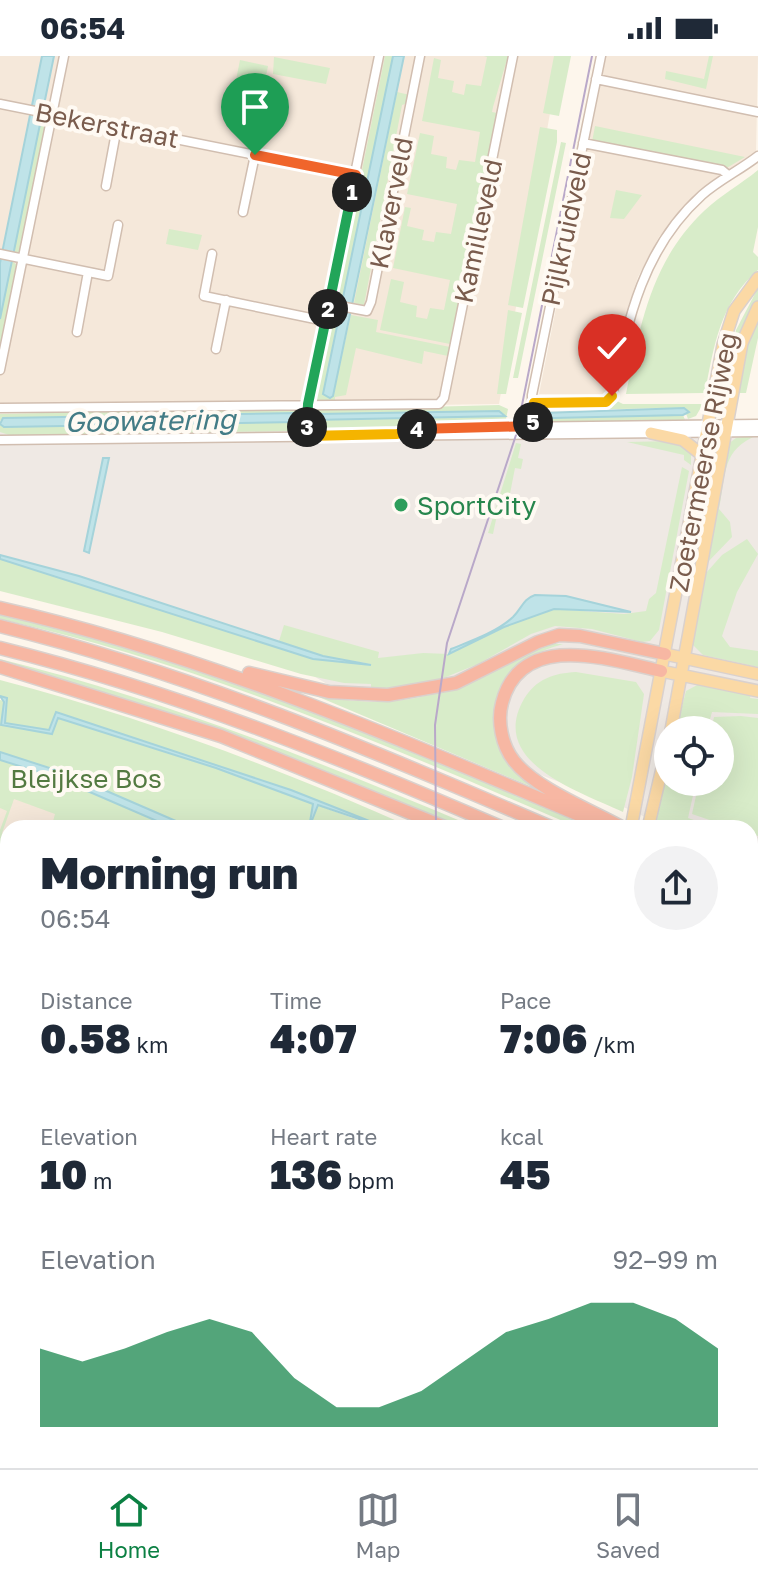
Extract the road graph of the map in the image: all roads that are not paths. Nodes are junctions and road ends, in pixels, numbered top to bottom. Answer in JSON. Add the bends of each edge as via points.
{"nodes":[{"id":1,"x":64,"y":56,"type":"edge"},
{"id":2,"x":379,"y":56,"type":"edge"},
{"id":3,"x":420,"y":56,"type":"edge"},
{"id":4,"x":513,"y":56,"type":"edge"},
{"id":5,"x":601,"y":56,"type":"edge"},
{"id":6,"x":596,"y":79,"type":"junction"},
{"id":7,"x":0,"y":104,"type":"edge"},
{"id":8,"x":758,"y":112,"type":"edge"},
{"id":9,"x":48,"y":113,"type":"junction"},
{"id":10,"x":117,"y":127,"type":"junction"},
{"id":11,"x":583,"y":143,"type":"junction"},
{"id":12,"x":255,"y":155,"type":"junction"},
{"id":13,"x":758,"y":156,"type":"edge"},
{"id":14,"x":356,"y":175,"type":"junction"},
{"id":15,"x":728,"y":175,"type":"junction"},
{"id":16,"x":106,"y":186,"type":"dead end"},
{"id":17,"x":243,"y":212,"type":"dead end"},
{"id":18,"x":118,"y":225,"type":"dead end"},
{"id":19,"x":0,"y":254,"type":"edge"},
{"id":20,"x":212,"y":254,"type":"dead end"},
{"id":21,"x":21,"y":259,"type":"junction"},
{"id":22,"x":88,"y":272,"type":"junction"},
{"id":23,"x":758,"y":278,"type":"edge"},
{"id":24,"x":226,"y":300,"type":"junction"},
{"id":25,"x":333,"y":304,"type":"junction"},
{"id":26,"x":758,"y":307,"type":"edge"},
{"id":27,"x":325,"y":321,"type":"junction"},
{"id":28,"x":77,"y":332,"type":"dead end"},
{"id":29,"x":216,"y":349,"type":"dead end"},
{"id":30,"x":0,"y":370,"type":"edge"},
{"id":31,"x":534,"y":403,"type":"junction"},
{"id":32,"x":308,"y":404,"type":"junction"},
{"id":33,"x":0,"y":408,"type":"edge"},
{"id":34,"x":758,"y":424,"type":"edge"},
{"id":35,"x":707,"y":428,"type":"junction"},
{"id":36,"x":725,"y":428,"type":"junction"},
{"id":37,"x":533,"y":430,"type":"junction"},
{"id":38,"x":758,"y":432,"type":"edge"},
{"id":39,"x":651,"y":433,"type":"junction"},
{"id":40,"x":307,"y":436,"type":"junction"},
{"id":41,"x":0,"y":440,"type":"edge"},
{"id":42,"x":702,"y":455,"type":"junction"},
{"id":43,"x":0,"y":608,"type":"edge"},
{"id":44,"x":0,"y":626,"type":"edge"},
{"id":45,"x":0,"y":648,"type":"edge"},
{"id":46,"x":665,"y":654,"type":"junction"},
{"id":47,"x":682,"y":657,"type":"junction"},
{"id":48,"x":195,"y":660,"type":"junction"},
{"id":49,"x":0,"y":667,"type":"edge"},
{"id":50,"x":661,"y":671,"type":"junction"},
{"id":51,"x":758,"y":674,"type":"edge"},
{"id":52,"x":680,"y":675,"type":"junction"},
{"id":53,"x":758,"y":691,"type":"edge"},
{"id":54,"x":673,"y":716,"type":"edge"},
{"id":55,"x":656,"y":796,"type":"edge"},
{"id":56,"x":427,"y":820,"type":"edge"},
{"id":57,"x":483,"y":820,"type":"edge"},
{"id":58,"x":534,"y":820,"type":"edge"},
{"id":59,"x":591,"y":820,"type":"edge"},
{"id":60,"x":608,"y":820,"type":"edge"},
{"id":61,"x":633,"y":820,"type":"edge"},
{"id":62,"x":650,"y":820,"type":"edge"}],
"edges":[{"from":1,"to":9,"type":"street"},
{"from":2,"to":14,"type":"street"},
{"from":3,"to":25,"type":"street","name":"Klaverveld","via":[[371,302],[367,311]]},
{"from":4,"to":32,"type":"street","name":"Kamilleveld","via":[[444,398],[439,404]]},
{"from":5,"to":6,"type":"street","name":"Pijlkruidveld"},
{"from":6,"to":8,"type":"street"},
{"from":6,"to":11,"type":"street","name":"Pijlkruidveld"},
{"from":7,"to":9,"type":"street","name":"Bekerstraat"},
{"from":9,"to":10,"type":"street","name":"Bekerstraat"},
{"from":9,"to":21,"type":"street"},
{"from":10,"to":12,"type":"street","name":"Bekerstraat"},
{"from":10,"to":16,"type":"street"},
{"from":11,"to":15,"type":"street"},
{"from":11,"to":31,"type":"street","name":"Pijlkruidveld"},
{"from":12,"to":14,"type":"street","name":"Bekerstraat"},
{"from":12,"to":17,"type":"street"},
{"from":13,"to":15,"type":"street"},
{"from":14,"to":25,"type":"street"},
{"from":15,"to":31,"type":"street","via":[[678,220],[645,272],[632,304],[612,396],[606,402]]},
{"from":18,"to":22,"type":"street","via":[[108,276]]},
{"from":19,"to":21,"type":"street"},
{"from":20,"to":24,"type":"street","via":[[204,296]]},
{"from":21,"to":22,"type":"street"},
{"from":21,"to":30,"type":"street"},
{"from":22,"to":28,"type":"street"},
{"from":23,"to":35,"type":"main road","name":"Zoetermeerse Rijweg","via":[[728,328]]},
{"from":24,"to":27,"type":"street"},
{"from":24,"to":29,"type":"street"},
{"from":25,"to":27,"type":"street"},
{"from":26,"to":36,"type":"main road","name":"Zoetermeerse Rijweg","via":[[742,343]]},
{"from":27,"to":32,"type":"street"},
{"from":31,"to":37,"type":"street","name":"Pijlkruidveld"},
{"from":32,"to":33,"type":"street"},
{"from":32,"to":40,"type":"street"},
{"from":34,"to":36,"type":"street"},
{"from":35,"to":36,"type":"street"},
{"from":35,"to":37,"type":"street"},
{"from":35,"to":39,"type":"street"},
{"from":35,"to":42,"type":"main road","name":"Zoetermeerse Rijweg"},
{"from":36,"to":38,"type":"street"},
{"from":36,"to":47,"type":"main road","name":"Zoetermeerse Rijweg"},
{"from":37,"to":39,"type":"street"},
{"from":37,"to":40,"type":"street","via":[[423,428],[397,434]]},
{"from":39,"to":42,"type":"main road","via":[[683,440]]},
{"from":40,"to":41,"type":"street"},
{"from":42,"to":46,"type":"main road","name":"Zoetermeerse Rijweg"},
{"from":43,"to":48,"type":"highway"},
{"from":44,"to":58,"type":"highway","via":[[93,650],[284,716]]},
{"from":45,"to":57,"type":"highway","via":[[247,723]]},
{"from":46,"to":47,"type":"main road"},
{"from":46,"to":48,"type":"highway","via":[[559,635],[456,683],[374,695],[329,692]]},
{"from":46,"to":50,"type":"main road","name":"Zoetermeerse Rijweg"},
{"from":47,"to":51,"type":"main road"},
{"from":47,"to":52,"type":"main road","name":"Zoetermeerse Rijweg"},
{"from":48,"to":59,"type":"highway"},
{"from":49,"to":56,"type":"highway","via":[[221,736]]},
{"from":50,"to":52,"type":"main road"},
{"from":50,"to":60,"type":"highway","via":[[592,656],[554,655],[524,669],[502,702],[503,736],[517,764],[535,780]]},
{"from":50,"to":61,"type":"main road","name":"Zoetermeerse Rijweg"},
{"from":52,"to":53,"type":"main road"},
{"from":52,"to":54,"type":"main road","name":"Zoetermeerse Rijweg"},
{"from":55,"to":62,"type":"main road"}]}
